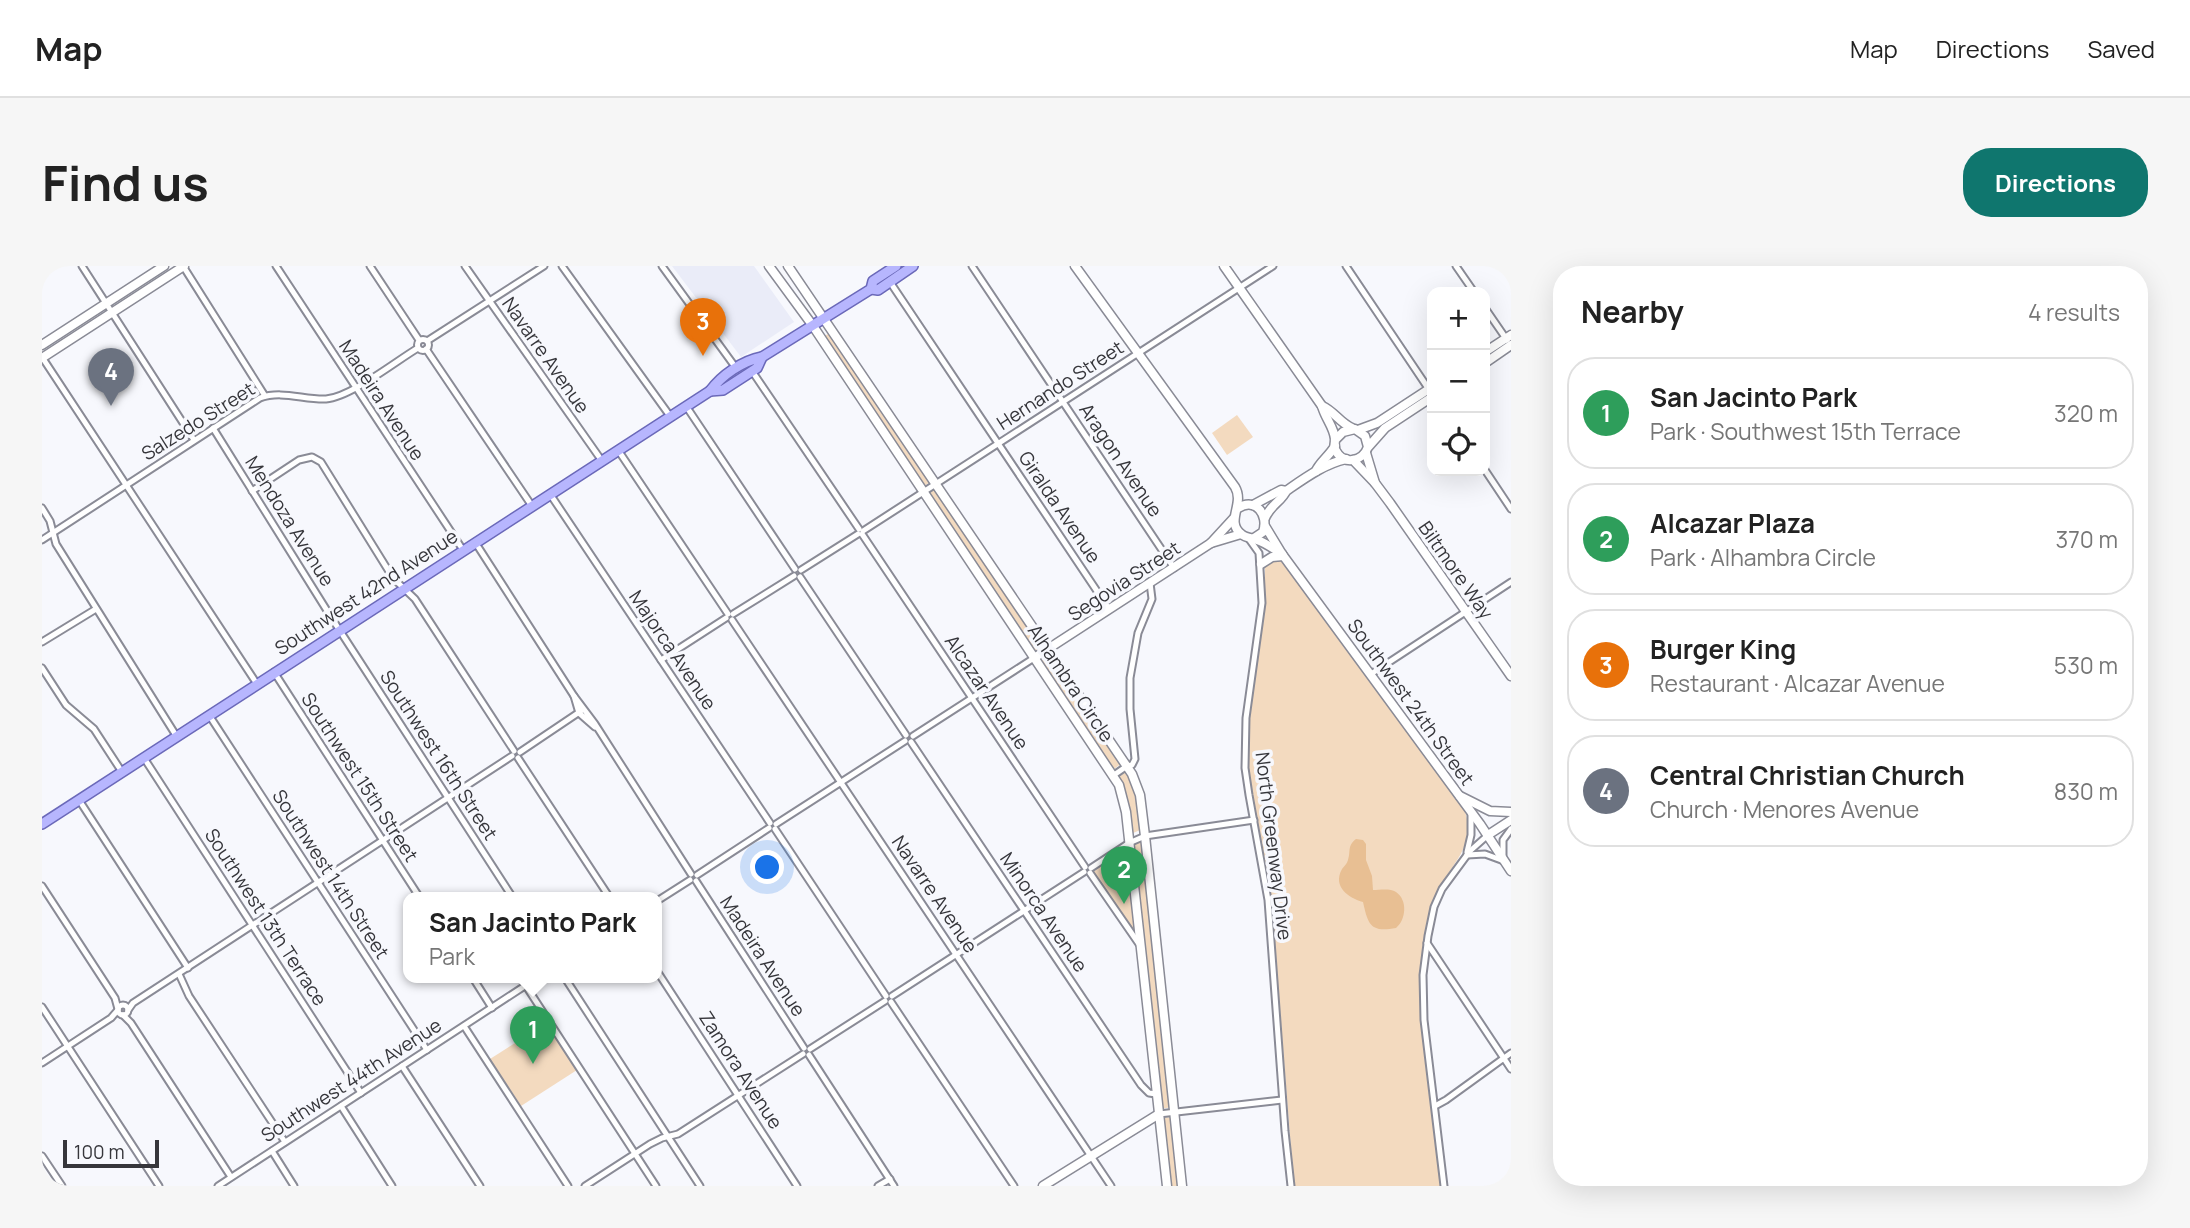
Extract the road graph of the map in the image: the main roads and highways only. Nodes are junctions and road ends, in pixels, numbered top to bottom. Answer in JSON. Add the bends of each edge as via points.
{"nodes":[{"id":1,"x":896,"y":266,"type":"edge"},
{"id":2,"x":913,"y":266,"type":"edge"},
{"id":3,"x":874,"y":289,"type":"junction"},
{"id":4,"x":762,"y":357,"type":"junction"},
{"id":5,"x":736,"y":368,"type":"junction"},
{"id":6,"x":723,"y":390,"type":"junction"},
{"id":7,"x":710,"y":391,"type":"junction"},
{"id":8,"x":43,"y":820,"type":"edge"}],
"edges":[{"from":1,"to":3,"type":"main road","name":"Southwest 42nd Avenue","via":[[873,281]]},
{"from":2,"to":3,"type":"main road","name":"Southwest 42nd Avenue"},
{"from":3,"to":4,"type":"main road","name":"Southwest 42nd Avenue"},
{"from":4,"to":5,"type":"main road","name":"Southwest 42nd Avenue"},
{"from":4,"to":6,"type":"main road","name":"Southwest 42nd Avenue","via":[[757,368]]},
{"from":5,"to":6,"type":"main road"},
{"from":5,"to":7,"type":"main road","name":"Southwest 42nd Avenue"},
{"from":6,"to":7,"type":"main road","name":"Southwest 42nd Avenue"},
{"from":7,"to":8,"type":"main road","name":"Southwest 42nd Avenue"}]}
